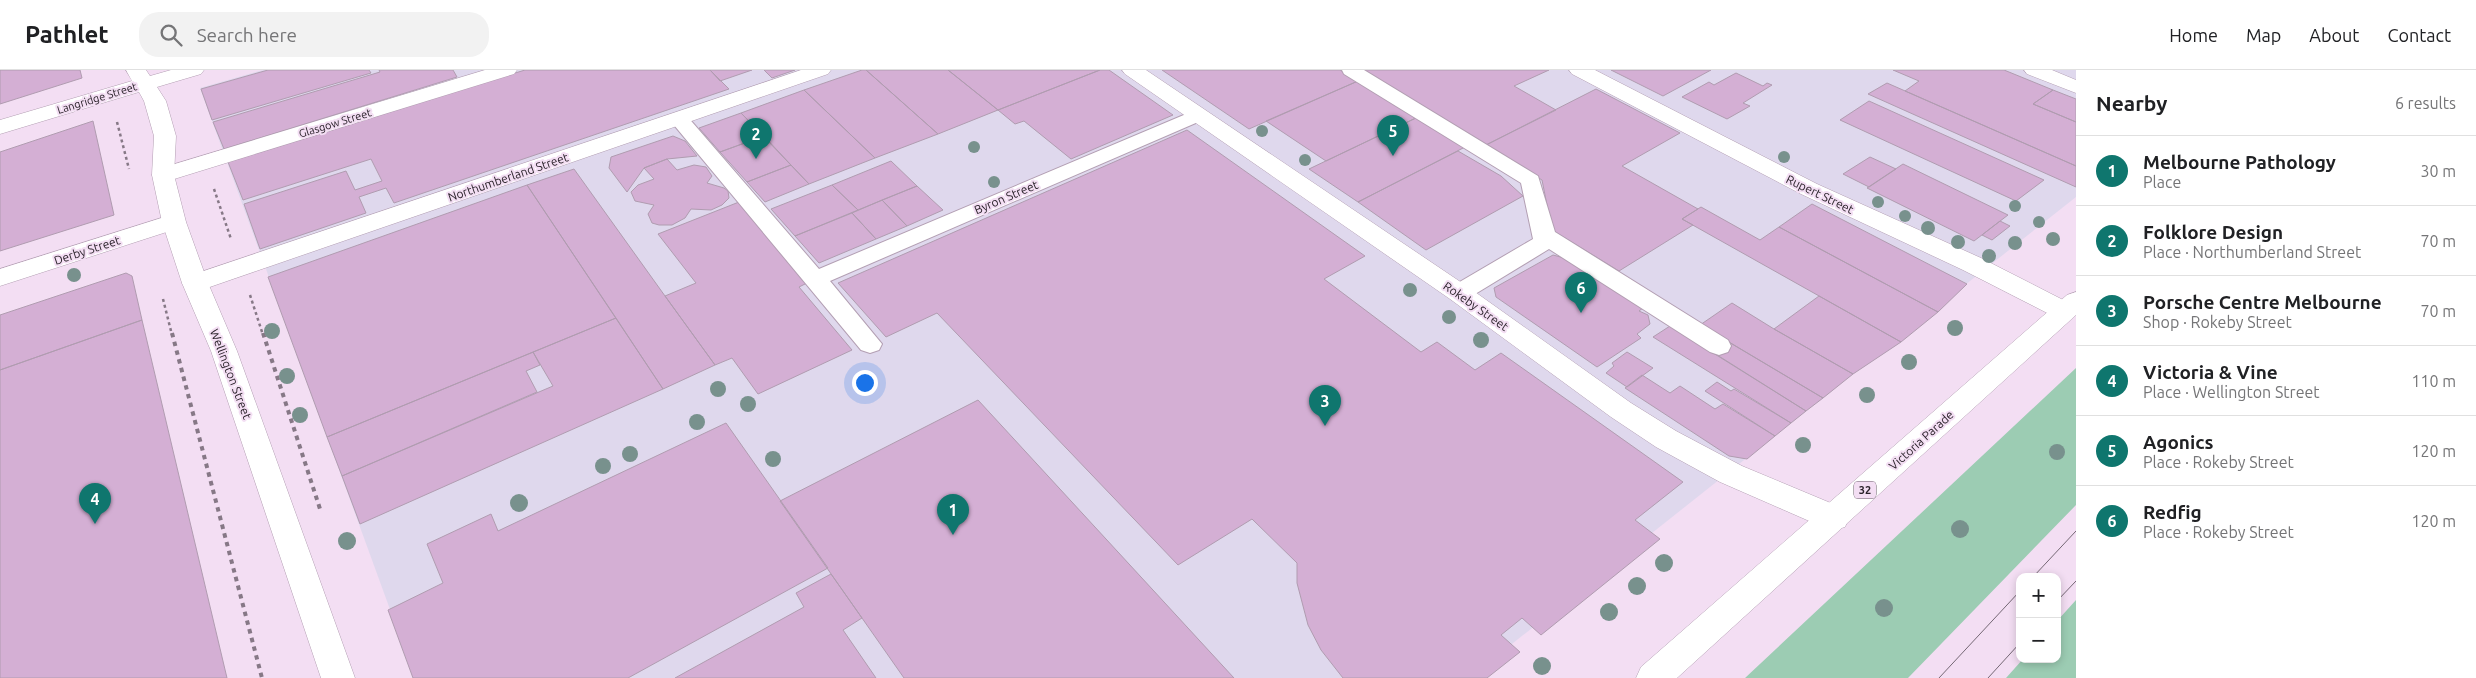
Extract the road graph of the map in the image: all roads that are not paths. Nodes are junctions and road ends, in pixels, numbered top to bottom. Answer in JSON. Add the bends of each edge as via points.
{"nodes":[{"id":1,"x":194,"y":70,"type":"edge"},
{"id":2,"x":506,"y":70,"type":"edge"},
{"id":3,"x":821,"y":70,"type":"edge"},
{"id":4,"x":1132,"y":70,"type":"edge"},
{"id":5,"x":1351,"y":70,"type":"edge"},
{"id":6,"x":1579,"y":70,"type":"edge"},
{"id":7,"x":2034,"y":70,"type":"edge"},
{"id":8,"x":140,"y":77,"type":"edge"},
{"id":9,"x":2076,"y":87,"type":"edge"},
{"id":10,"x":1198,"y":115,"type":"junction"},
{"id":11,"x":679,"y":119,"type":"junction"},
{"id":12,"x":0,"y":127,"type":"edge"},
{"id":13,"x":163,"y":176,"type":"junction"},
{"id":14,"x":174,"y":222,"type":"junction"},
{"id":15,"x":1545,"y":236,"type":"junction"},
{"id":16,"x":0,"y":278,"type":"edge"},
{"id":17,"x":815,"y":279,"type":"junction"},
{"id":18,"x":195,"y":283,"type":"junction"},
{"id":19,"x":1459,"y":294,"type":"junction"},
{"id":20,"x":2070,"y":306,"type":"edge"},
{"id":21,"x":870,"y":344,"type":"dead end"},
{"id":22,"x":1719,"y":346,"type":"dead end"},
{"id":23,"x":1834,"y":518,"type":"junction"},
{"id":24,"x":338,"y":678,"type":"edge"},
{"id":25,"x":1653,"y":678,"type":"edge"}],
"edges":[{"from":1,"to":8,"type":"street","name":"Langridge Street"},
{"from":2,"to":13,"type":"street","name":"Glasgow Street"},
{"from":3,"to":11,"type":"street","name":"Northumberland Street"},
{"from":4,"to":10,"type":"street","name":"Rokeby Street"},
{"from":5,"to":15,"type":"lane","via":[[1531,180]]},
{"from":6,"to":20,"type":"street","name":"Rupert Street","via":[[1808,189]]},
{"from":7,"to":9,"type":"street"},
{"from":8,"to":12,"type":"street","name":"Langridge Street","via":[[104,95]]},
{"from":8,"to":13,"type":"street","name":"Wellington Street","via":[[155,101],[165,136]]},
{"from":10,"to":17,"type":"lane","name":"Byron Street"},
{"from":10,"to":19,"type":"street","name":"Rokeby Street"},
{"from":11,"to":17,"type":"lane"},
{"from":11,"to":18,"type":"street","name":"Northumberland Street"},
{"from":13,"to":14,"type":"street","name":"Wellington Street"},
{"from":14,"to":16,"type":"street","name":"Derby Street"},
{"from":14,"to":18,"type":"street","name":"Wellington Street"},
{"from":15,"to":19,"type":"lane","via":[[1543,243]]},
{"from":15,"to":22,"type":"lane"},
{"from":17,"to":21,"type":"lane"},
{"from":18,"to":24,"type":"street","name":"Wellington Street","via":[[224,351]]},
{"from":19,"to":23,"type":"street","name":"Rokeby Street","via":[[1666,439],[1741,479]]},
{"from":20,"to":23,"type":"street","name":"Victoria Parade","number":"32"},
{"from":23,"to":25,"type":"street","name":"Victoria Parade","number":"32"}]}
